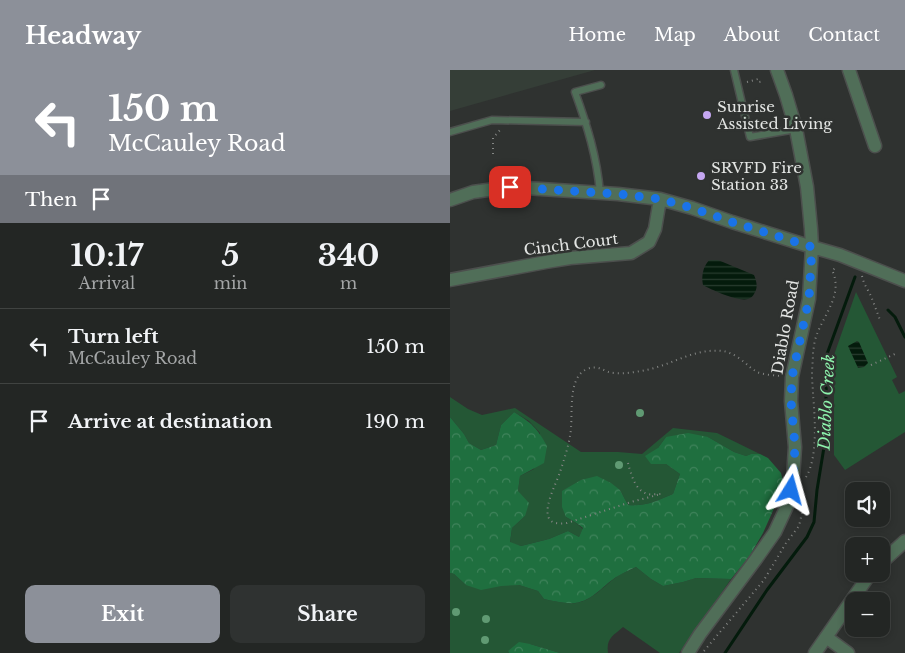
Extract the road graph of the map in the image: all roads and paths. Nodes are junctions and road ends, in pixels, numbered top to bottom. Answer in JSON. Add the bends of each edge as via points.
{"nodes":[{"id":1,"x":734,"y":70,"type":"edge"},
{"id":2,"x":777,"y":70,"type":"edge"},
{"id":3,"x":849,"y":70,"type":"edge"},
{"id":4,"x":764,"y":81,"type":"dead end"},
{"id":5,"x":601,"y":85,"type":"dead end"},
{"id":6,"x":738,"y":85,"type":"junction"},
{"id":7,"x":492,"y":120,"type":"junction"},
{"id":8,"x":586,"y":122,"type":"junction"},
{"id":9,"x":796,"y":129,"type":"junction"},
{"id":10,"x":450,"y":132,"type":"edge"},
{"id":11,"x":876,"y":146,"type":"dead end"},
{"id":12,"x":493,"y":154,"type":"dead end"},
{"id":13,"x":600,"y":193,"type":"junction"},
{"id":14,"x":451,"y":198,"type":"edge"},
{"id":15,"x":660,"y":199,"type":"junction"},
{"id":16,"x":812,"y":247,"type":"junction"},
{"id":17,"x":843,"y":267,"type":"dead end"},
{"id":18,"x":832,"y":270,"type":"dead end"},
{"id":19,"x":863,"y":276,"type":"dead end"},
{"id":20,"x":450,"y":280,"type":"edge"},
{"id":21,"x":905,"y":281,"type":"edge"},
{"id":22,"x":880,"y":320,"type":"dead end"},
{"id":23,"x":897,"y":352,"type":"dead end"},
{"id":24,"x":871,"y":365,"type":"dead end"},
{"id":25,"x":792,"y":377,"type":"junction"},
{"id":26,"x":628,"y":463,"type":"dead end"},
{"id":27,"x":905,"y":541,"type":"edge"},
{"id":28,"x":890,"y":555,"type":"edge"},
{"id":29,"x":864,"y":582,"type":"edge"},
{"id":30,"x":826,"y":637,"type":"junction"},
{"id":31,"x":688,"y":653,"type":"edge"},
{"id":32,"x":815,"y":653,"type":"edge"},
{"id":33,"x":848,"y":653,"type":"edge"}],
"edges":[{"from":1,"to":6,"type":"lane"},
{"from":2,"to":9,"type":"street","name":"Diablo Road"},
{"from":3,"to":11,"type":"street"},
{"from":4,"to":6,"type":"path","via":[[759,82],[758,79]]},
{"from":5,"to":8,"type":"lane","via":[[575,92]]},
{"from":6,"to":9,"type":"lane","via":[[750,137]]},
{"from":7,"to":8,"type":"lane"},
{"from":7,"to":10,"type":"lane"},
{"from":7,"to":12,"type":"path","via":[[502,128],[493,138]]},
{"from":8,"to":13,"type":"lane","via":[[595,154]]},
{"from":9,"to":16,"type":"street","name":"Diablo Road"},
{"from":13,"to":14,"type":"street","via":[[510,187]]},
{"from":13,"to":15,"type":"street"},
{"from":15,"to":16,"type":"street"},
{"from":15,"to":20,"type":"street","name":"Cinch Court","via":[[655,229],[649,242],[631,253],[546,262]]},
{"from":16,"to":21,"type":"street"},
{"from":16,"to":25,"type":"street","name":"Diablo Road","via":[[809,299]]},
{"from":17,"to":18,"type":"path"},
{"from":19,"to":22,"type":"path"},
{"from":23,"to":24,"type":"path"},
{"from":25,"to":26,"type":"path","via":[[757,372],[735,356],[719,350],[696,352],[647,370],[615,373],[604,368],[585,370],[576,379],[573,389],[571,435],[549,503],[548,518],[558,524],[566,523],[660,494],[640,490]]},
{"from":25,"to":31,"type":"street","name":"Diablo Road","via":[[794,464],[786,506],[775,532]]},
{"from":27,"to":28,"type":"street"},
{"from":29,"to":30,"type":"street"},
{"from":30,"to":32,"type":"street"},
{"from":30,"to":33,"type":"street"}]}
